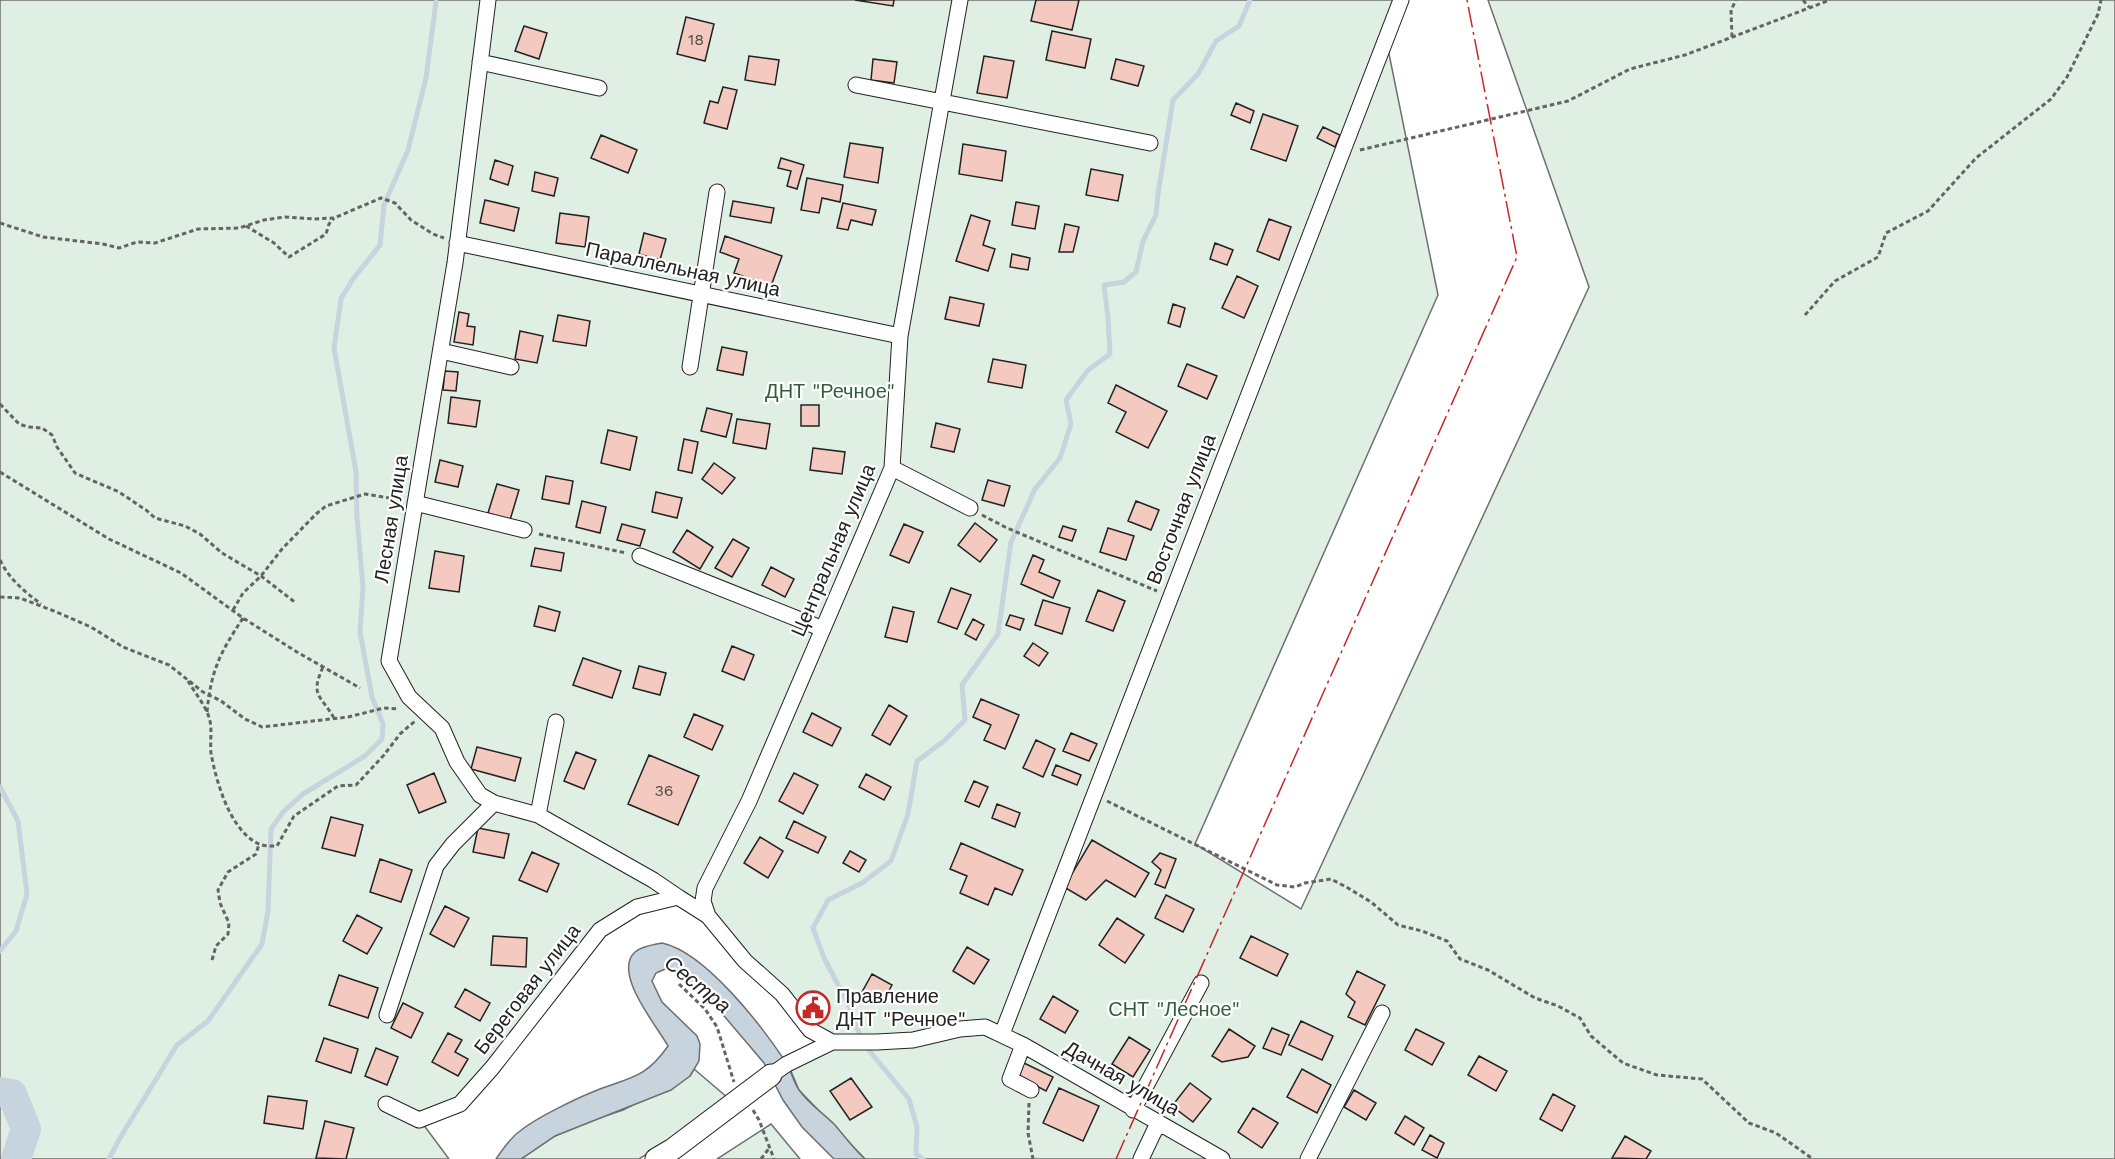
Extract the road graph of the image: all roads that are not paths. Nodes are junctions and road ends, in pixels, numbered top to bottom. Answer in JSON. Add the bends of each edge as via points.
{"nodes":[{"id":1,"x":488,"y":0,"type":"edge"},
{"id":2,"x":960,"y":0,"type":"edge"},
{"id":3,"x":1401,"y":0,"type":"edge"},
{"id":4,"x":480,"y":62,"type":"junction"},
{"id":5,"x":856,"y":86,"type":"dead end"},
{"id":6,"x":598,"y":88,"type":"dead end"},
{"id":7,"x":941,"y":104,"type":"junction"},
{"id":8,"x":1150,"y":143,"type":"dead end"},
{"id":9,"x":717,"y":192,"type":"dead end"},
{"id":10,"x":458,"y":243,"type":"junction"},
{"id":11,"x":700,"y":293,"type":"junction"},
{"id":12,"x":900,"y":336,"type":"junction"},
{"id":13,"x":441,"y":351,"type":"junction"},
{"id":14,"x":511,"y":367,"type":"dead end"},
{"id":15,"x":690,"y":367,"type":"dead end"},
{"id":16,"x":892,"y":468,"type":"junction"},
{"id":17,"x":415,"y":503,"type":"junction"},
{"id":18,"x":970,"y":508,"type":"road end"},
{"id":19,"x":524,"y":530,"type":"road end"},
{"id":20,"x":640,"y":556,"type":"road end"},
{"id":21,"x":823,"y":629,"type":"junction"},
{"id":22,"x":556,"y":722,"type":"dead end"},
{"id":23,"x":494,"y":803,"type":"junction"},
{"id":24,"x":538,"y":815,"type":"junction"},
{"id":25,"x":678,"y":897,"type":"junction"},
{"id":26,"x":708,"y":916,"type":"junction"},
{"id":27,"x":1201,"y":983,"type":"dead end"},
{"id":28,"x":1382,"y":1013,"type":"dead end"},
{"id":29,"x":387,"y":1015,"type":"dead end"},
{"id":30,"x":1002,"y":1034,"type":"junction"},
{"id":31,"x":832,"y":1042,"type":"junction"},
{"id":32,"x":1023,"y":1045,"type":"junction"},
{"id":33,"x":779,"y":1069,"type":"joint"},
{"id":34,"x":1030,"y":1090,"type":"dead end"},
{"id":35,"x":386,"y":1104,"type":"dead end"},
{"id":36,"x":1133,"y":1110,"type":"junction"},
{"id":37,"x":1158,"y":1123,"type":"junction"},
{"id":38,"x":656,"y":1159,"type":"edge"},
{"id":39,"x":1141,"y":1159,"type":"edge"},
{"id":40,"x":1222,"y":1159,"type":"edge"},
{"id":41,"x":1308,"y":1159,"type":"edge"}],
"edges":[{"from":1,"to":4,"type":"street","name":"Лесная улица"},
{"from":2,"to":7,"type":"street","name":"Центральная улица"},
{"from":3,"to":30,"type":"street","name":"Восточная улица"},
{"from":4,"to":6,"type":"street"},
{"from":4,"to":10,"type":"street","name":"Лесная улица"},
{"from":5,"to":7,"type":"street"},
{"from":7,"to":8,"type":"street"},
{"from":7,"to":12,"type":"street","name":"Центральная улица"},
{"from":9,"to":11,"type":"street"},
{"from":10,"to":11,"type":"street","name":"Параллельная улица"},
{"from":10,"to":13,"type":"street","name":"Лесная улица"},
{"from":11,"to":12,"type":"street","name":"Параллельная улица"},
{"from":11,"to":15,"type":"street"},
{"from":12,"to":16,"type":"street","name":"Центральная улица"},
{"from":13,"to":14,"type":"street"},
{"from":13,"to":17,"type":"street","name":"Лесная улица"},
{"from":16,"to":18,"type":"street"},
{"from":16,"to":21,"type":"street","name":"Центральная улица"},
{"from":17,"to":19,"type":"street"},
{"from":17,"to":23,"type":"street","name":"Лесная улица","via":[[389,661],[409,697],[442,728],[469,782]]},
{"from":20,"to":21,"type":"street"},
{"from":21,"to":26,"type":"street","name":"Центральная улица","via":[[748,801],[705,888],[703,901]]},
{"from":22,"to":24,"type":"street"},
{"from":23,"to":24,"type":"street","name":"Лесная улица"},
{"from":23,"to":29,"type":"street","via":[[436,866]]},
{"from":24,"to":25,"type":"street","name":"Лесная улица"},
{"from":25,"to":26,"type":"street"},
{"from":25,"to":35,"type":"street","name":"Береговая улица","via":[[637,907],[600,930],[460,1104],[419,1120]]},
{"from":26,"to":31,"type":"street","via":[[810,1029]]},
{"from":27,"to":36,"type":"street"},
{"from":28,"to":41,"type":"street"},
{"from":30,"to":31,"type":"street","name":"Дачная улица","via":[[985,1027],[913,1040]]},
{"from":30,"to":32,"type":"street","name":"Дачная улица"},
{"from":31,"to":33,"type":"street"},
{"from":32,"to":34,"type":"street","via":[[1010,1079]]},
{"from":32,"to":36,"type":"street","name":"Дачная улица"},
{"from":33,"to":38,"type":"street"},
{"from":36,"to":37,"type":"street","name":"Дачная улица"},
{"from":37,"to":39,"type":"street"},
{"from":37,"to":40,"type":"street","name":"Дачная улица"}]}
